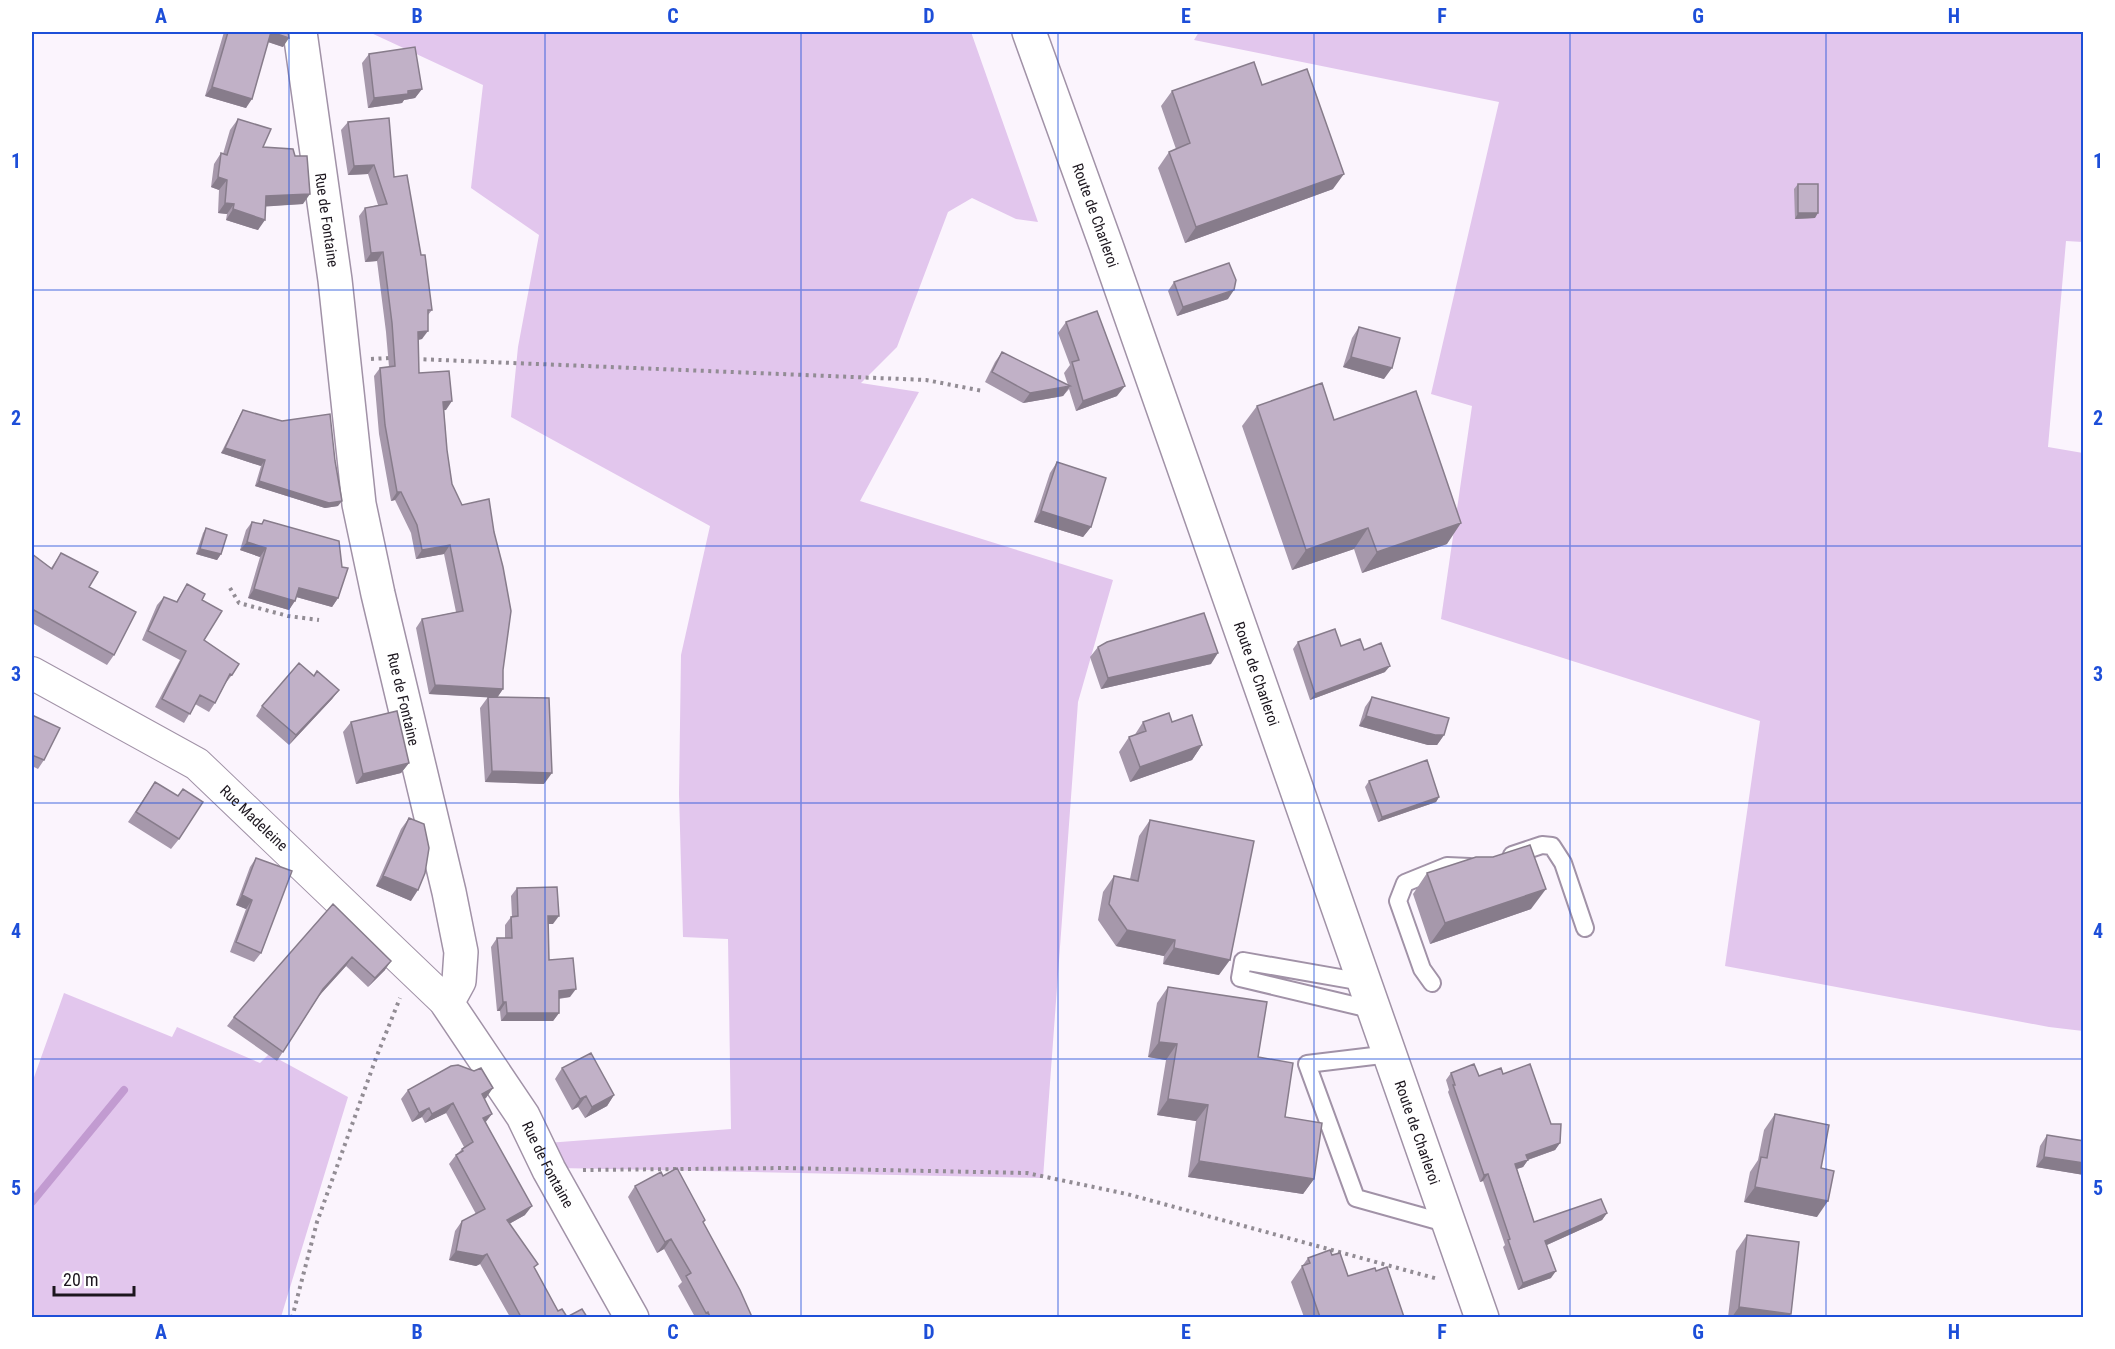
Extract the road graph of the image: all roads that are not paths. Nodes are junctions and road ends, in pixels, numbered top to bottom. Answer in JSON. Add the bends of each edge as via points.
{"nodes":[{"id":1,"x":300,"y":32,"type":"edge"},
{"id":2,"x":1029,"y":32,"type":"edge"},
{"id":3,"x":32,"y":673,"type":"edge"},
{"id":4,"x":1585,"y":928,"type":"dead end"},
{"id":5,"x":1431,"y":983,"type":"dead end"},
{"id":6,"x":1369,"y":996,"type":"junction"},
{"id":7,"x":447,"y":1003,"type":"junction"},
{"id":8,"x":1390,"y":1054,"type":"junction"},
{"id":9,"x":1450,"y":1224,"type":"junction"},
{"id":10,"x":1478,"y":1303,"type":"edge"},
{"id":11,"x":632,"y":1317,"type":"edge"}],
"edges":[{"from":1,"to":7,"type":"street","name":"Rue de Fontaine","via":[[335,280],[359,504],[461,952],[459,981]]},
{"from":2,"to":6,"type":"street","name":"Route de Charleroi"},
{"from":3,"to":7,"type":"street","name":"Rue Madeleine","via":[[198,764]]},
{"from":4,"to":5,"type":"lane","via":[[1563,863],[1552,846],[1542,845],[1476,868],[1447,866],[1405,883],[1398,901],[1422,969]]},
{"from":6,"to":6,"type":"lane","via":[[1243,961],[1240,978]]},
{"from":6,"to":8,"type":"street","name":"Route de Charleroi"},
{"from":7,"to":11,"type":"street","name":"Rue de Fontaine","via":[[523,1116]]},
{"from":8,"to":9,"type":"street","name":"Route de Charleroi"},
{"from":8,"to":9,"type":"lane","via":[[1307,1064],[1356,1198]]},
{"from":9,"to":10,"type":"street","name":"Route de Charleroi"}]}
